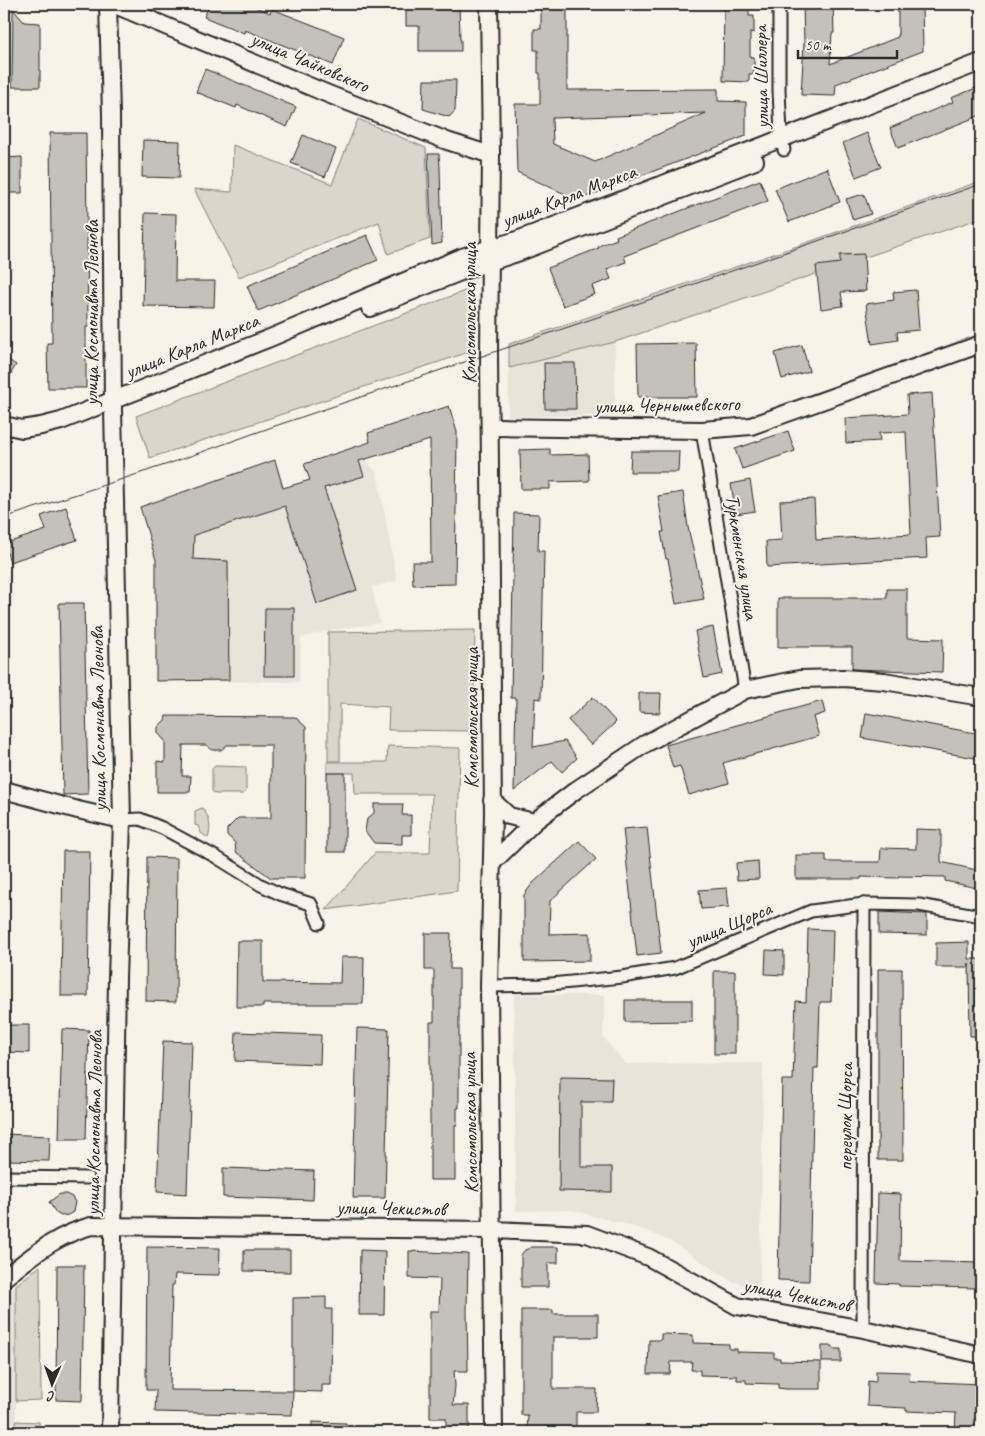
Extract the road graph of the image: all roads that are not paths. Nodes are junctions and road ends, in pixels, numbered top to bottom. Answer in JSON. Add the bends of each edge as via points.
{"nodes":[{"id":1,"x":108,"y":4,"type":"edge"},
{"id":2,"x":114,"y":4,"type":"edge"},
{"id":3,"x":489,"y":4,"type":"edge"},
{"id":4,"x":779,"y":4,"type":"edge"},
{"id":5,"x":981,"y":62,"type":"edge"},
{"id":6,"x":981,"y":73,"type":"edge"},
{"id":7,"x":783,"y":144,"type":"junction"},
{"id":8,"x":491,"y":155,"type":"junction"},
{"id":9,"x":489,"y":255,"type":"junction"},
{"id":10,"x":981,"y":344,"type":"edge"},
{"id":11,"x":113,"y":405,"type":"junction"},
{"id":12,"x":4,"y":424,"type":"edge"},
{"id":13,"x":490,"y":427,"type":"junction"},
{"id":14,"x":4,"y":430,"type":"edge"},
{"id":15,"x":702,"y":430,"type":"junction"},
{"id":16,"x":745,"y":690,"type":"junction"},
{"id":17,"x":981,"y":697,"type":"edge"},
{"id":18,"x":4,"y":790,"type":"edge"},
{"id":19,"x":492,"y":800,"type":"junction"},
{"id":20,"x":122,"y":820,"type":"junction"},
{"id":21,"x":534,"y":822,"type":"junction"},
{"id":22,"x":492,"y":863,"type":"junction"},
{"id":23,"x":864,"y":904,"type":"junction"},
{"id":24,"x":981,"y":916,"type":"edge"},
{"id":25,"x":319,"y":923,"type":"dead end"},
{"id":26,"x":489,"y":986,"type":"junction"},
{"id":27,"x":4,"y":1177,"type":"edge"},
{"id":28,"x":88,"y":1178,"type":"dead end"},
{"id":29,"x":114,"y":1226,"type":"junction"},
{"id":30,"x":493,"y":1230,"type":"junction"},
{"id":31,"x":4,"y":1278,"type":"edge"},
{"id":32,"x":863,"y":1329,"type":"junction"},
{"id":33,"x":981,"y":1355,"type":"edge"},
{"id":34,"x":110,"y":1432,"type":"edge"},
{"id":35,"x":494,"y":1432,"type":"edge"}],
"edges":[{"from":1,"to":11,"type":"main road","name":"улица Космонавта Леонова"},
{"from":2,"to":8,"type":"main road","name":"улица Чайковского","via":[[328,94]]},
{"from":3,"to":8,"type":"main road","name":"Комсомольская улица"},
{"from":4,"to":7,"type":"street","name":"улица Шиллера"},
{"from":5,"to":7,"type":"main road","name":"улица Карла Маркса"},
{"from":6,"to":7,"type":"main road","name":"улица Карла Маркса"},
{"from":7,"to":9,"type":"main road","name":"улица Карла Маркса","via":[[517,240]]},
{"from":8,"to":9,"type":"main road","name":"Комсомольская улица"},
{"from":9,"to":11,"type":"main road","name":"улица Карла Маркса","via":[[462,257]]},
{"from":9,"to":13,"type":"main road","name":"Комсомольская улица"},
{"from":10,"to":15,"type":"main road","name":"улица Чернышевского","via":[[751,426]]},
{"from":11,"to":12,"type":"main road","name":"улица Карла Маркса","via":[[42,426],[22,429]]},
{"from":11,"to":14,"type":"main road","name":"улица Карла Маркса","via":[[92,419],[49,432],[22,435]]},
{"from":11,"to":20,"type":"main road","name":"улица Космонавта Леонова"},
{"from":13,"to":15,"type":"main road","name":"улица Чернышевского"},
{"from":13,"to":19,"type":"main road","name":"Комсомольская улица"},
{"from":15,"to":16,"type":"street","name":"Туркменская улица"},
{"from":16,"to":17,"type":"main road","via":[[800,679],[843,678],[884,681]]},
{"from":16,"to":21,"type":"main road","via":[[645,744]]},
{"from":18,"to":20,"type":"main road"},
{"from":19,"to":21,"type":"main road","via":[[509,816]]},
{"from":19,"to":22,"type":"main road","name":"Комсомольская улица"},
{"from":20,"to":25,"type":"street","via":[[140,819],[162,828],[261,885],[311,904]]},
{"from":20,"to":29,"type":"main road","name":"улица Космонавта Леонова"},
{"from":21,"to":22,"type":"main road"},
{"from":22,"to":26,"type":"main road","name":"Комсомольская улица"},
{"from":23,"to":24,"type":"street","name":"улица Щорса","via":[[919,905]]},
{"from":23,"to":26,"type":"street","name":"улица Щорса","via":[[811,911],[675,968],[550,984]]},
{"from":23,"to":32,"type":"street","name":"переулок Щорса"},
{"from":26,"to":30,"type":"main road","name":"Комсомольская улица"},
{"from":27,"to":28,"type":"street"},
{"from":29,"to":30,"type":"main road","name":"улица Чекистов"},
{"from":29,"to":31,"type":"main road","name":"улица Чекистов","via":[[92,1226],[71,1232],[45,1246]]},
{"from":29,"to":34,"type":"main road","name":"улица Космонавта Леонова"},
{"from":30,"to":32,"type":"main road","name":"улица Чекистов","via":[[587,1234],[648,1257],[737,1306]]},
{"from":30,"to":35,"type":"main road","name":"Комсомольская улица"},
{"from":32,"to":33,"type":"main road","name":"улица Чекистов"}]}
